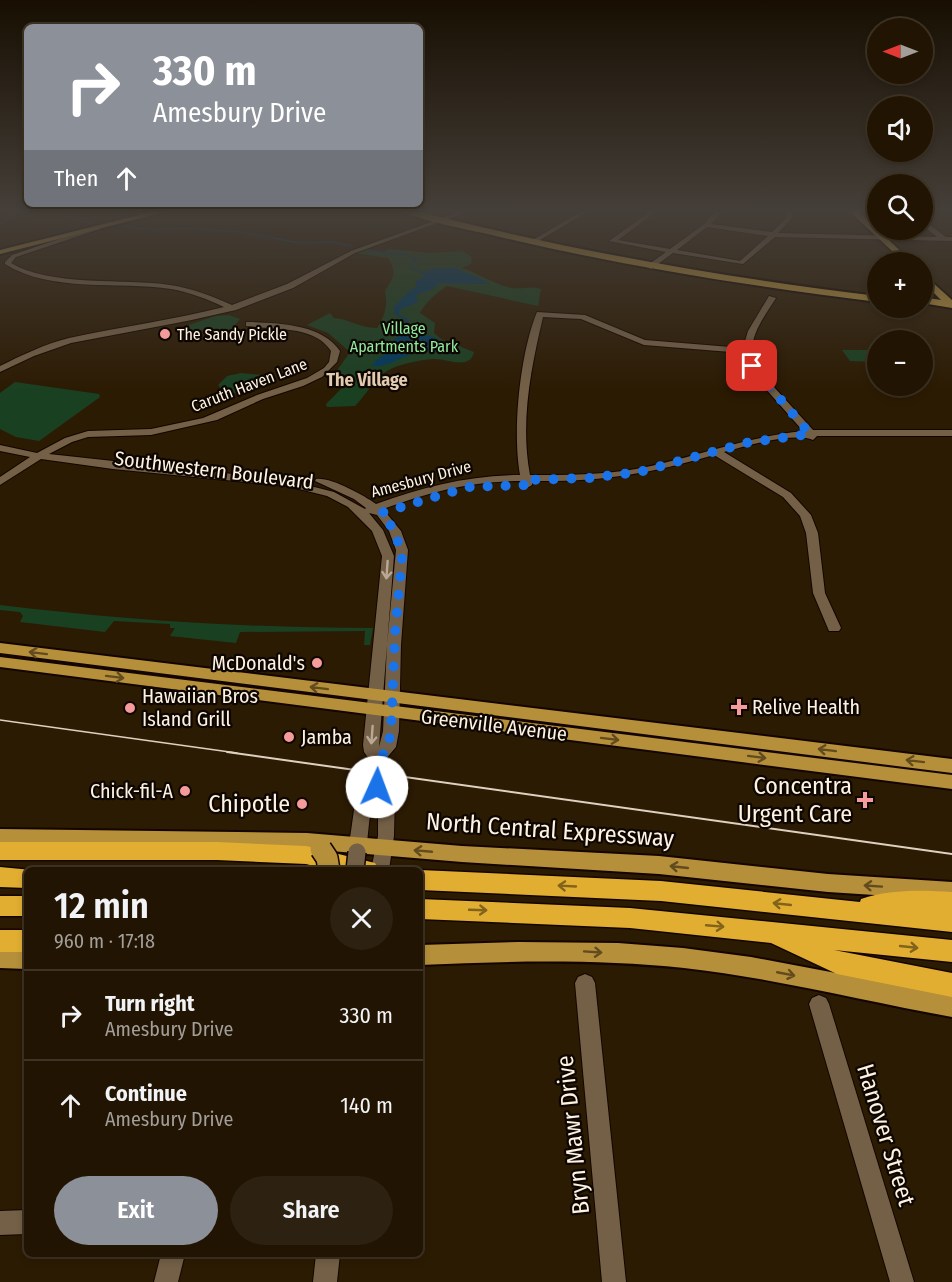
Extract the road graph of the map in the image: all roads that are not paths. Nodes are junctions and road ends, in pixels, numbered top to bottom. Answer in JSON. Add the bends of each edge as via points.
{"nodes":[{"id":1,"x":18,"y":270,"type":"edge"},
{"id":2,"x":317,"y":270,"type":"edge"},
{"id":3,"x":684,"y":270,"type":"edge"},
{"id":4,"x":933,"y":281,"type":"edge"},
{"id":5,"x":933,"y":286,"type":"edge"},
{"id":6,"x":867,"y":296,"type":"edge"},
{"id":7,"x":772,"y":298,"type":"dead end"},
{"id":8,"x":933,"y":302,"type":"edge"},
{"id":9,"x":952,"y":303,"type":"edge"},
{"id":10,"x":230,"y":306,"type":"junction"},
{"id":11,"x":249,"y":324,"type":"dead end"},
{"id":12,"x":746,"y":351,"type":"junction"},
{"id":13,"x":0,"y":362,"type":"edge"},
{"id":14,"x":0,"y":369,"type":"edge"},
{"id":15,"x":812,"y":436,"type":"junction"},
{"id":16,"x":949,"y":436,"type":"edge"},
{"id":17,"x":0,"y":440,"type":"edge"},
{"id":18,"x":0,"y":448,"type":"edge"},
{"id":19,"x":45,"y":454,"type":"junction"},
{"id":20,"x":718,"y":454,"type":"junction"},
{"id":21,"x":0,"y":482,"type":"edge"},
{"id":22,"x":526,"y":482,"type":"junction"},
{"id":23,"x":371,"y":513,"type":"junction"},
{"id":24,"x":834,"y":628,"type":"dead end"},
{"id":25,"x":0,"y":648,"type":"edge"},
{"id":26,"x":0,"y":662,"type":"edge"},
{"id":27,"x":71,"y":664,"type":"junction"},
{"id":28,"x":394,"y":666,"type":"junction"},
{"id":29,"x":378,"y":667,"type":"junction"},
{"id":30,"x":384,"y":703,"type":"junction"},
{"id":31,"x":879,"y":765,"type":"junction"},
{"id":32,"x":952,"y":766,"type":"edge"},
{"id":33,"x":952,"y":782,"type":"edge"},
{"id":34,"x":377,"y":787,"type":"junction"},
{"id":35,"x":0,"y":837,"type":"edge"},
{"id":36,"x":317,"y":846,"type":"junction"},
{"id":37,"x":0,"y":851,"type":"edge"},
{"id":38,"x":371,"y":857,"type":"edge"},
{"id":39,"x":330,"y":867,"type":"edge"},
{"id":40,"x":359,"y":867,"type":"edge"},
{"id":41,"x":0,"y":877,"type":"edge"},
{"id":42,"x":24,"y":878,"type":"edge"},
{"id":43,"x":423,"y":880,"type":"edge"},
{"id":44,"x":952,"y":891,"type":"edge"},
{"id":45,"x":952,"y":902,"type":"edge"},
{"id":46,"x":0,"y":906,"type":"edge"},
{"id":47,"x":24,"y":906,"type":"edge"},
{"id":48,"x":423,"y":909,"type":"edge"},
{"id":49,"x":841,"y":910,"type":"junction"},
{"id":50,"x":952,"y":922,"type":"edge"},
{"id":51,"x":767,"y":931,"type":"junction"},
{"id":52,"x":0,"y":941,"type":"edge"},
{"id":53,"x":24,"y":941,"type":"edge"},
{"id":54,"x":952,"y":951,"type":"edge"},
{"id":55,"x":423,"y":955,"type":"edge"},
{"id":56,"x":0,"y":958,"type":"edge"},
{"id":57,"x":24,"y":959,"type":"edge"},
{"id":58,"x":585,"y":984,"type":"dead end"},
{"id":59,"x":952,"y":985,"type":"edge"},
{"id":60,"x":819,"y":1004,"type":"dead end"},
{"id":61,"x":952,"y":1006,"type":"edge"},
{"id":62,"x":24,"y":1222,"type":"edge"},
{"id":63,"x":0,"y":1224,"type":"edge"},
{"id":64,"x":172,"y":1257,"type":"edge"},
{"id":65,"x":328,"y":1257,"type":"edge"},
{"id":66,"x":166,"y":1282,"type":"edge"},
{"id":67,"x":325,"y":1282,"type":"edge"},
{"id":68,"x":614,"y":1282,"type":"edge"},
{"id":69,"x":902,"y":1282,"type":"edge"}],
"edges":[{"from":1,"to":10,"type":"street","via":[[51,277],[171,287]]},
{"from":2,"to":10,"type":"street","via":[[290,286]]},
{"from":3,"to":6,"type":"main road"},
{"from":4,"to":9,"type":"main road"},
{"from":5,"to":9,"type":"main road"},
{"from":7,"to":12,"type":"street"},
{"from":8,"to":9,"type":"main road"},
{"from":10,"to":13,"type":"street","via":[[63,337]]},
{"from":10,"to":14,"type":"street","via":[[180,320],[82,338],[43,349]]},
{"from":11,"to":19,"type":"street","name":"Caruth Haven Lane","via":[[289,327],[315,334],[332,348],[335,357],[318,376],[217,417],[154,431],[99,431],[67,440],[60,449]]},
{"from":12,"to":15,"type":"street","via":[[752,366]]},
{"from":12,"to":22,"type":"street","via":[[644,342],[582,317],[540,314],[522,402]]},
{"from":15,"to":16,"type":"street","name":"Amesbury Drive"},
{"from":15,"to":20,"type":"street","name":"Amesbury Drive"},
{"from":17,"to":19,"type":"street","name":"Southwestern Boulevard"},
{"from":18,"to":19,"type":"street","name":"Southwestern Boulevard"},
{"from":19,"to":21,"type":"street","name":"Caruth Haven Lane"},
{"from":19,"to":23,"type":"street","name":"Southwestern Boulevard","via":[[274,478],[331,495]]},
{"from":20,"to":22,"type":"street","name":"Amesbury Drive","via":[[630,477]]},
{"from":20,"to":24,"type":"street","via":[[787,495],[805,515],[812,533],[819,593]]},
{"from":22,"to":23,"type":"street","name":"Amesbury Drive","via":[[463,482]]},
{"from":23,"to":28,"type":"street","name":"Southwestern Boulevard","via":[[395,531],[402,550]]},
{"from":23,"to":29,"type":"street","name":"Southwestern Boulevard","one_way":true,"via":[[387,556]]},
{"from":27,"to":25,"type":"main road","name":"Greenville Avenue","one_way":true},
{"from":26,"to":27,"type":"main road","name":"Greenville Avenue"},
{"from":27,"to":30,"type":"main road","name":"Greenville Avenue"},
{"from":28,"to":29,"type":"street"},
{"from":28,"to":30,"type":"street","name":"Southwestern Boulevard"},
{"from":29,"to":30,"type":"street","name":"Southwestern Boulevard"},
{"from":30,"to":31,"type":"main road","name":"Greenville Avenue"},
{"from":30,"to":34,"type":"street","name":"Southwestern Boulevard","via":[[388,747],[377,758]]},
{"from":32,"to":31,"type":"main road","name":"Greenville Avenue","one_way":true},
{"from":31,"to":33,"type":"main road","name":"Greenville Avenue"},
{"from":34,"to":38,"type":"street","name":"Southwestern Boulevard","via":[[363,802]]},
{"from":34,"to":38,"type":"street","name":"Southwestern Boulevard","via":[[387,795]]},
{"from":35,"to":36,"type":"main road","name":"North Central Expressway"},
{"from":36,"to":38,"type":"main road","name":"North Central Expressway"},
{"from":36,"to":39,"type":"main road","bridge":true},
{"from":37,"to":38,"type":"highway","via":[[216,851]]},
{"from":38,"to":40,"type":"street","name":"Southwestern Boulevard","bridge":true},
{"from":44,"to":38,"type":"main road","name":"North Central Expressway","one_way":true,"via":[[659,865],[462,854]]},
{"from":41,"to":42,"type":"highway"},
{"from":49,"to":43,"type":"highway","one_way":true,"via":[[661,891]]},
{"from":45,"to":49,"type":"highway","via":[[921,900]]},
{"from":46,"to":47,"type":"highway"},
{"from":48,"to":51,"type":"highway","one_way":true,"via":[[597,916]]},
{"from":49,"to":50,"type":"highway"},
{"from":51,"to":54,"type":"highway","one_way":true},
{"from":51,"to":59,"type":"highway","via":[[837,963]]},
{"from":52,"to":53,"type":"highway"},
{"from":55,"to":61,"type":"main road","one_way":true,"via":[[583,951],[683,958]]},
{"from":56,"to":57,"type":"main road"},
{"from":58,"to":68,"type":"street","name":"Bryn Mawr Drive"},
{"from":60,"to":69,"type":"street","name":"Hanover Street"},
{"from":62,"to":63,"type":"street"},
{"from":64,"to":66,"type":"street"},
{"from":65,"to":67,"type":"street"}]}
